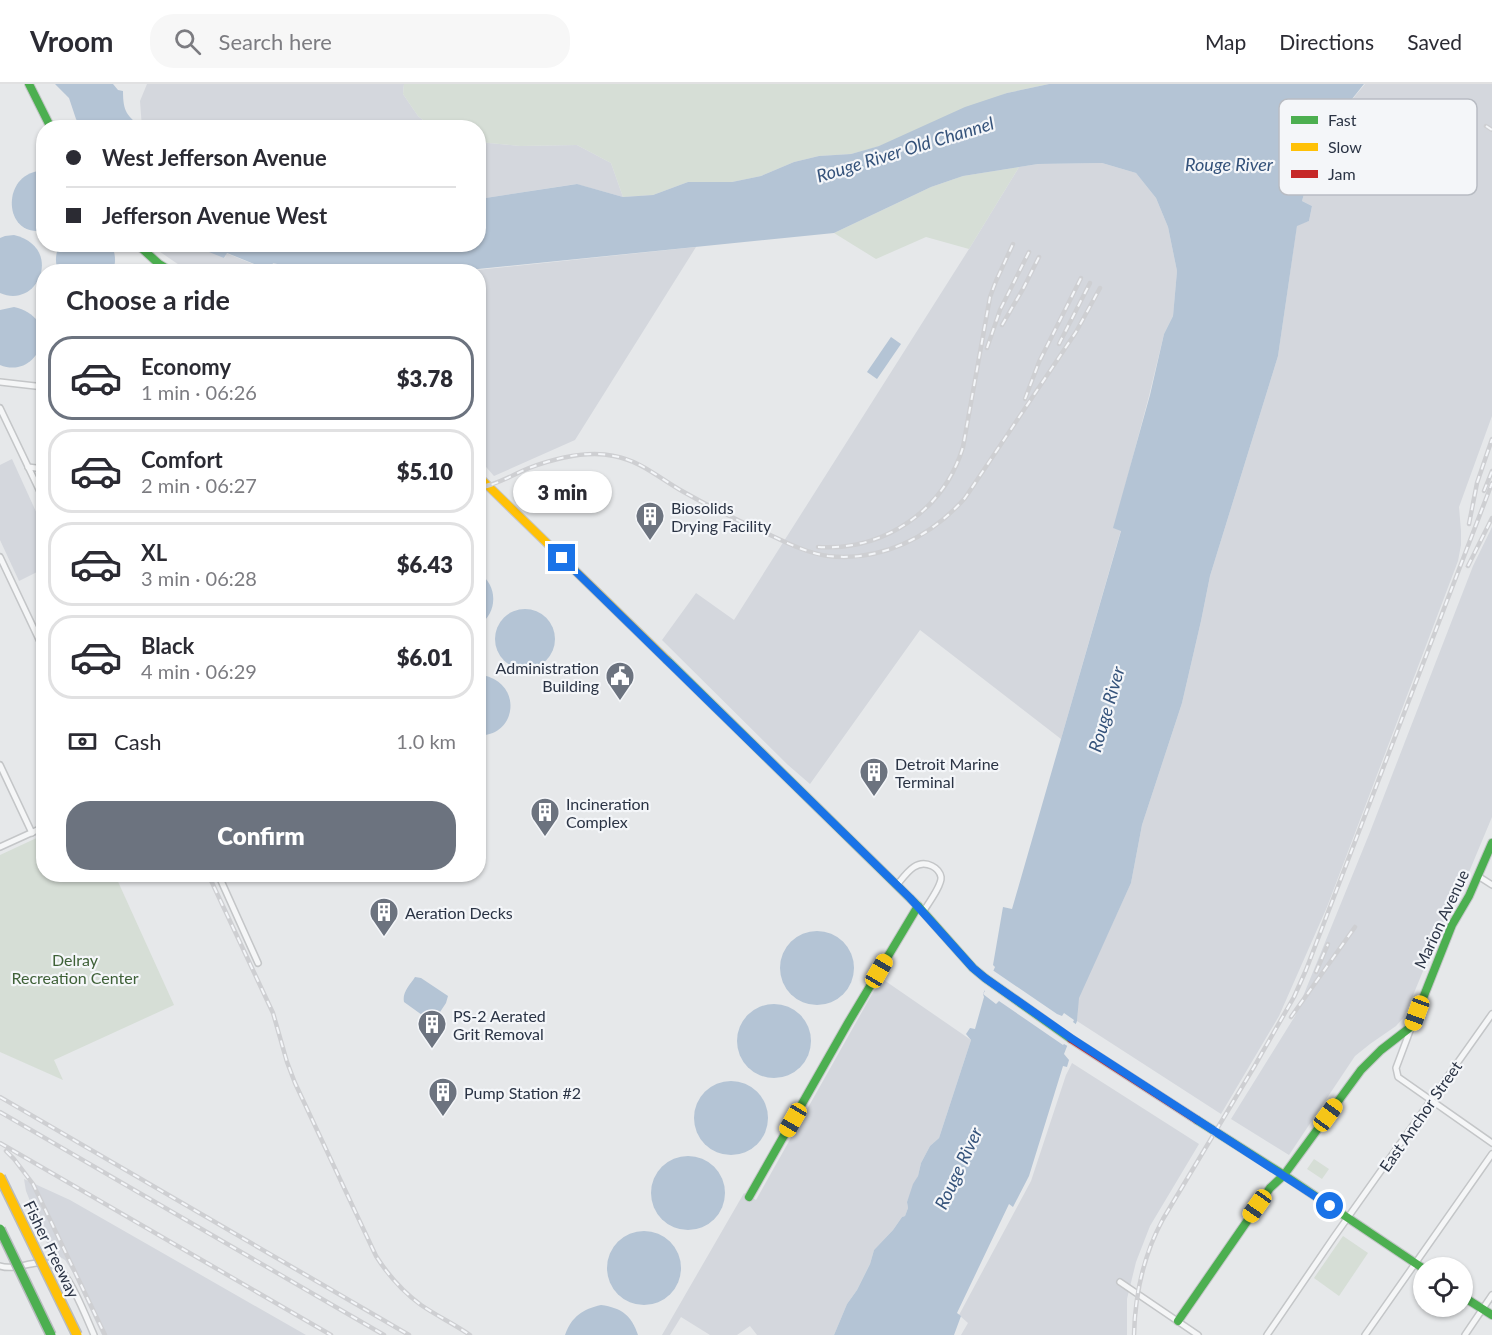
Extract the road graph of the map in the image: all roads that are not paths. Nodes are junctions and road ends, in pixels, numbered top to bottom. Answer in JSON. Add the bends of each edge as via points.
{"nodes":[{"id":1,"x":29,"y":84,"type":"edge"},
{"id":2,"x":47,"y":120,"type":"edge"},
{"id":3,"x":146,"y":252,"type":"edge"},
{"id":4,"x":159,"y":264,"type":"edge"},
{"id":5,"x":0,"y":382,"type":"edge"},
{"id":6,"x":36,"y":386,"type":"edge"},
{"id":7,"x":0,"y":408,"type":"edge"},
{"id":8,"x":28,"y":467,"type":"junction"},
{"id":9,"x":36,"y":468,"type":"edge"},
{"id":10,"x":36,"y":484,"type":"edge"},
{"id":11,"x":486,"y":484,"type":"edge"},
{"id":12,"x":0,"y":557,"type":"edge"},
{"id":13,"x":36,"y":633,"type":"edge"},
{"id":14,"x":0,"y":765,"type":"edge"},
{"id":15,"x":36,"y":831,"type":"edge"},
{"id":16,"x":32,"y":833,"type":"junction"},
{"id":17,"x":1492,"y":843,"type":"edge"},
{"id":18,"x":0,"y":848,"type":"edge"},
{"id":19,"x":1478,"y":876,"type":"junction"},
{"id":20,"x":222,"y":882,"type":"edge"},
{"id":21,"x":897,"y":885,"type":"junction"},
{"id":22,"x":1492,"y":885,"type":"edge"},
{"id":23,"x":921,"y":909,"type":"junction"},
{"id":24,"x":258,"y":963,"type":"dead end"},
{"id":25,"x":1492,"y":1014,"type":"edge"},
{"id":26,"x":1412,"y":1026,"type":"junction"},
{"id":27,"x":1431,"y":1100,"type":"junction"},
{"id":28,"x":1492,"y":1143,"type":"edge"},
{"id":29,"x":1492,"y":1154,"type":"edge"},
{"id":30,"x":1284,"y":1175,"type":"junction"},
{"id":31,"x":0,"y":1177,"type":"edge"},
{"id":32,"x":749,"y":1197,"type":"dead end"},
{"id":33,"x":1348,"y":1218,"type":"junction"},
{"id":34,"x":0,"y":1229,"type":"edge"},
{"id":35,"x":1419,"y":1257,"type":"edge"},
{"id":36,"x":1413,"y":1262,"type":"edge"},
{"id":37,"x":0,"y":1266,"type":"edge"},
{"id":38,"x":1413,"y":1266,"type":"edge"},
{"id":39,"x":1120,"y":1282,"type":"dead end"},
{"id":40,"x":1492,"y":1295,"type":"edge"},
{"id":41,"x":1473,"y":1303,"type":"edge"},
{"id":42,"x":1482,"y":1309,"type":"junction"},
{"id":43,"x":1492,"y":1316,"type":"edge"},
{"id":44,"x":1178,"y":1321,"type":"junction"},
{"id":45,"x":90,"y":1327,"type":"junction"},
{"id":46,"x":51,"y":1335,"type":"edge"},
{"id":47,"x":75,"y":1335,"type":"edge"},
{"id":48,"x":94,"y":1335,"type":"edge"},
{"id":49,"x":1198,"y":1335,"type":"edge"},
{"id":50,"x":1267,"y":1335,"type":"edge"},
{"id":51,"x":1365,"y":1335,"type":"edge"},
{"id":52,"x":1465,"y":1335,"type":"edge"}],
"edges":[{"from":1,"to":2,"type":"main road"},
{"from":3,"to":4,"type":"main road"},
{"from":5,"to":6,"type":"street"},
{"from":7,"to":8,"type":"street"},
{"from":8,"to":9,"type":"street"},
{"from":8,"to":10,"type":"street"},
{"from":11,"to":21,"type":"main road"},
{"from":12,"to":13,"type":"street"},
{"from":14,"to":16,"type":"street"},
{"from":15,"to":16,"type":"street"},
{"from":16,"to":18,"type":"street"},
{"from":17,"to":19,"type":"main road","name":"Marion Avenue"},
{"from":19,"to":22,"type":"street"},
{"from":19,"to":26,"type":"main road","name":"Marion Avenue","via":[[1452,925]]},
{"from":20,"to":24,"type":"street"},
{"from":21,"to":23,"type":"main road"},
{"from":21,"to":23,"type":"street","via":[[917,865],[923,863],[937,869],[939,885]]},
{"from":23,"to":30,"type":"main road","via":[[985,978]]},
{"from":23,"to":32,"type":"main road","via":[[848,1023]]},
{"from":25,"to":27,"type":"street","name":"East Anchor Street"},
{"from":26,"to":27,"type":"street","via":[[1396,1073]]},
{"from":26,"to":30,"type":"main road","via":[[1361,1070]]},
{"from":27,"to":28,"type":"street"},
{"from":27,"to":33,"type":"street","name":"East Anchor Street"},
{"from":29,"to":35,"type":"street"},
{"from":30,"to":33,"type":"main road"},
{"from":30,"to":44,"type":"main road","via":[[1270,1188]]},
{"from":31,"to":47,"type":"main road","name":"Fisher Freeway","bridge":true},
{"from":33,"to":36,"type":"main road"},
{"from":33,"to":50,"type":"street","name":"East Anchor Street"},
{"from":34,"to":46,"type":"main road","bridge":true},
{"from":37,"to":45,"type":"street","via":[[47,1263],[58,1267],[68,1279]]},
{"from":38,"to":51,"type":"street"},
{"from":39,"to":44,"type":"street"},
{"from":40,"to":42,"type":"street"},
{"from":41,"to":42,"type":"main road"},
{"from":42,"to":43,"type":"main road"},
{"from":42,"to":52,"type":"street"},
{"from":44,"to":49,"type":"street"},
{"from":45,"to":47,"type":"street"},
{"from":45,"to":48,"type":"street"}]}
